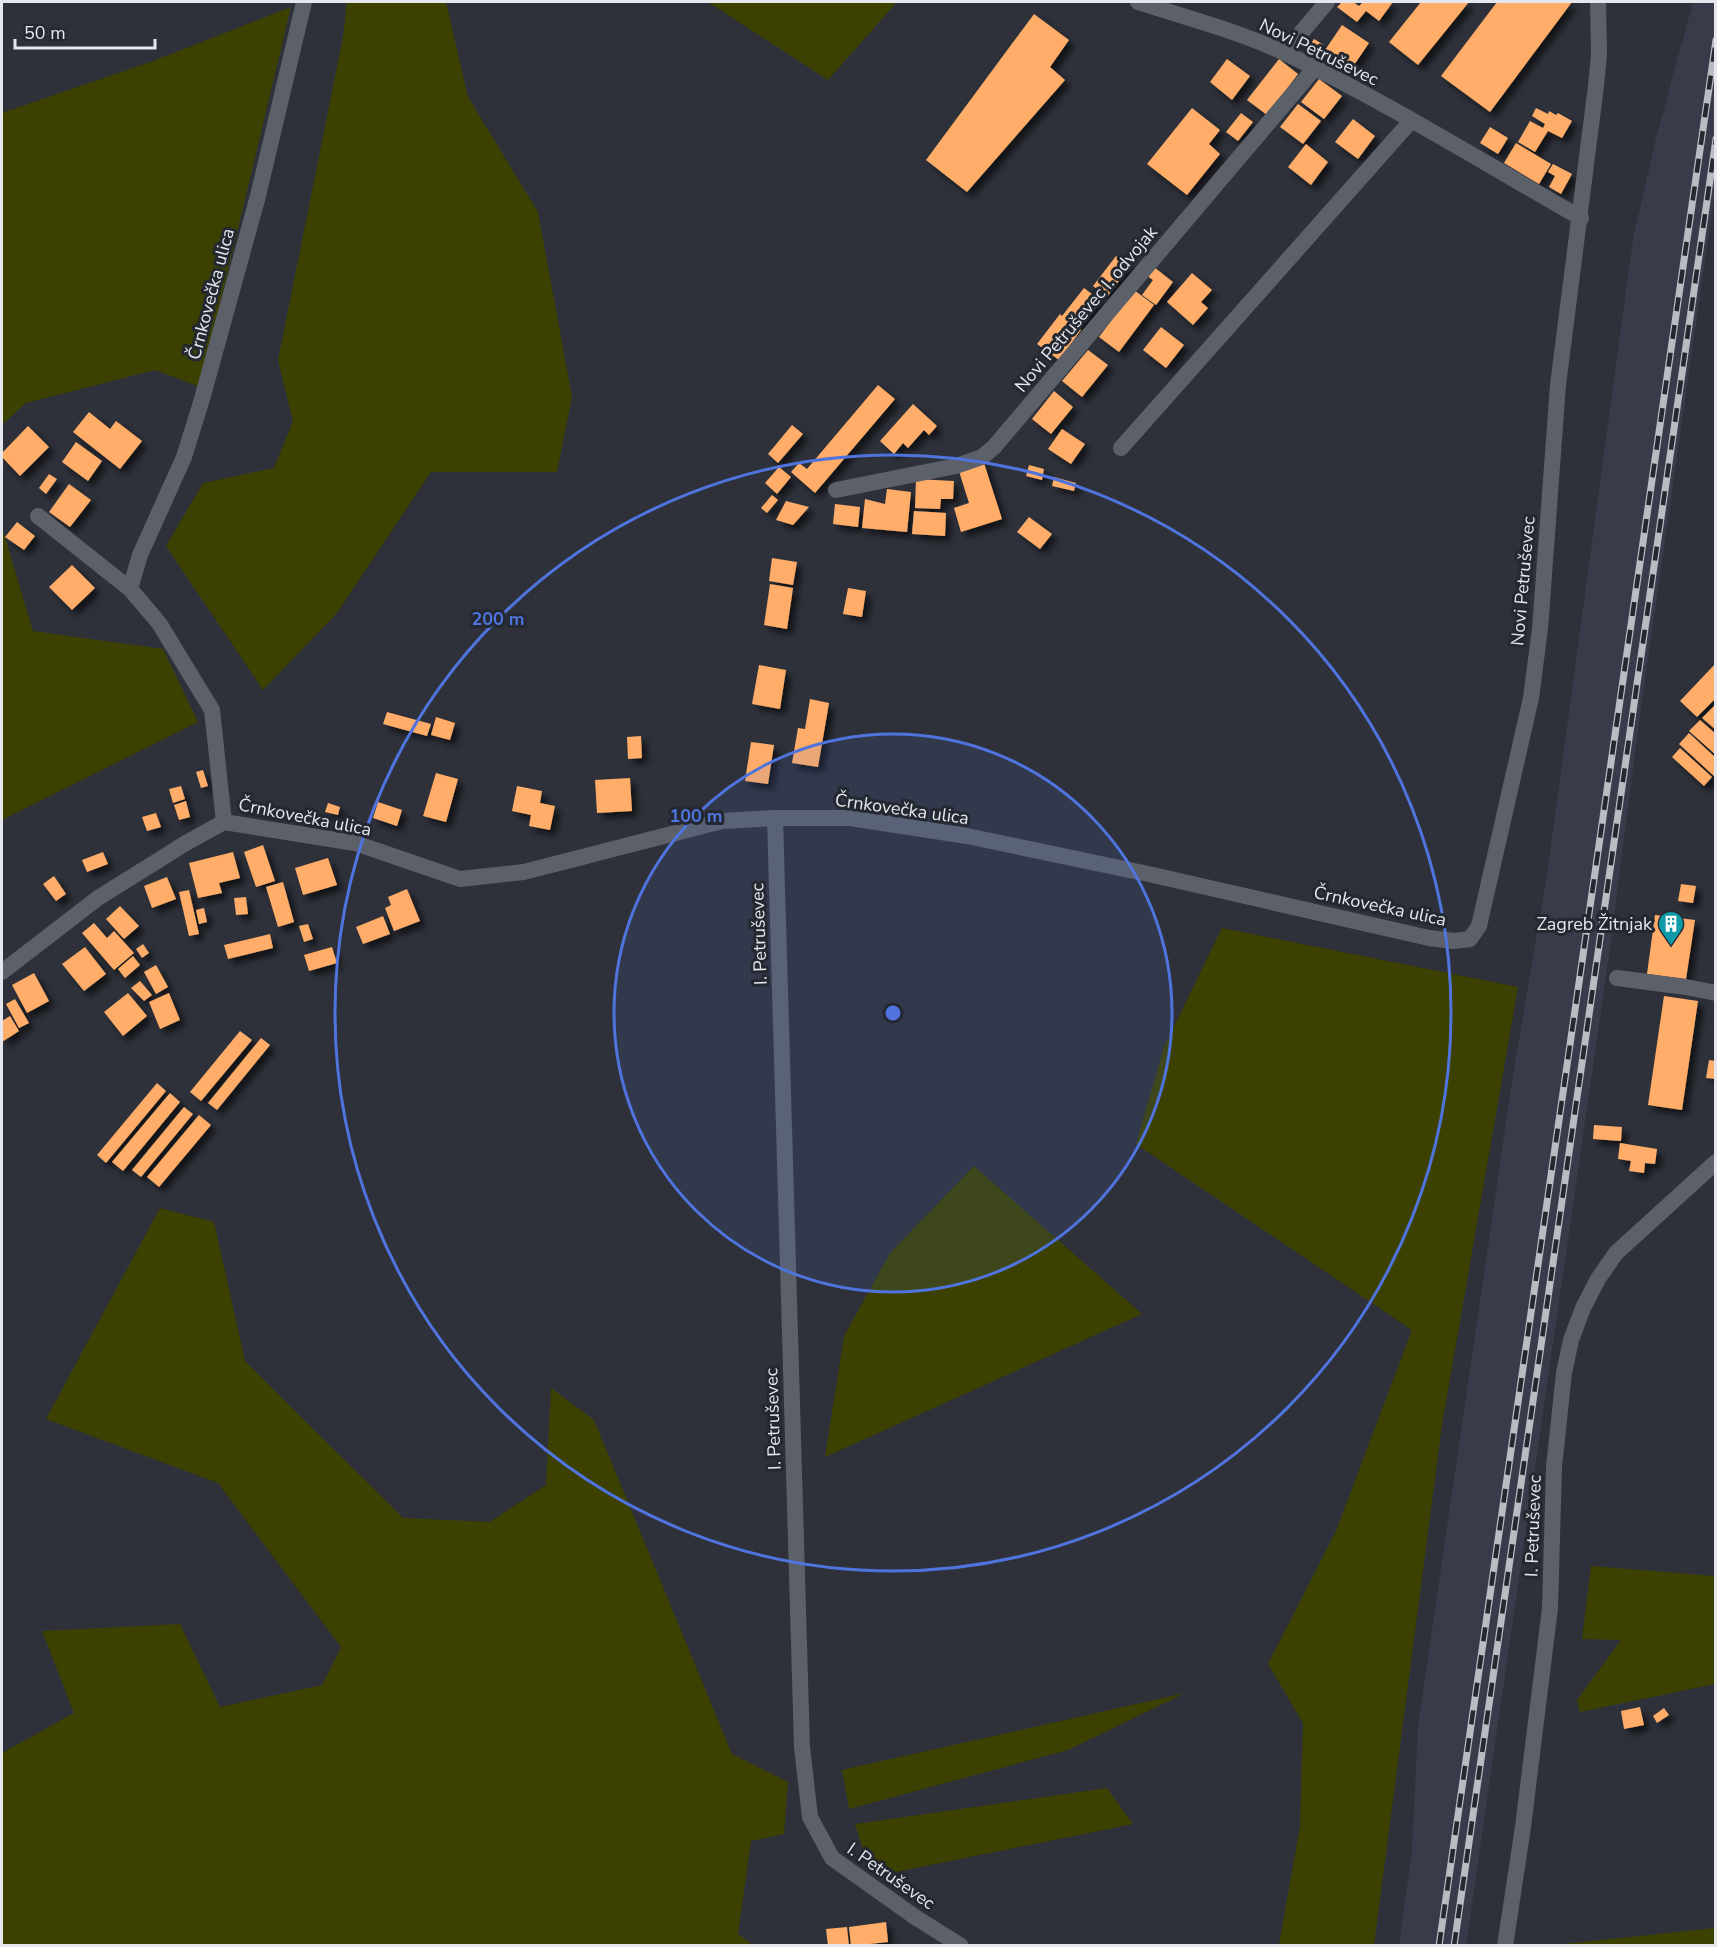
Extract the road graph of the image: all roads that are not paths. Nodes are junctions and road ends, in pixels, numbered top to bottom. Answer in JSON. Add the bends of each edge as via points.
{"nodes":[{"id":1,"x":304,"y":2,"type":"edge"},
{"id":2,"x":1138,"y":2,"type":"edge"},
{"id":3,"x":1328,"y":2,"type":"edge"},
{"id":4,"x":1598,"y":2,"type":"edge"},
{"id":5,"x":1284,"y":53,"type":"junction"},
{"id":6,"x":1314,"y":69,"type":"junction"},
{"id":7,"x":1411,"y":121,"type":"junction"},
{"id":8,"x":1581,"y":218,"type":"junction"},
{"id":9,"x":1121,"y":448,"type":"dead end"},
{"id":10,"x":836,"y":490,"type":"dead end"},
{"id":11,"x":38,"y":516,"type":"dead end"},
{"id":12,"x":130,"y":588,"type":"junction"},
{"id":13,"x":775,"y":818,"type":"junction"},
{"id":14,"x":225,"y":822,"type":"junction"},
{"id":15,"x":1470,"y":939,"type":"joint"},
{"id":16,"x":2,"y":972,"type":"edge"},
{"id":17,"x":1617,"y":978,"type":"dead end"},
{"id":18,"x":1716,"y":993,"type":"edge"},
{"id":19,"x":1716,"y":1162,"type":"edge"},
{"id":20,"x":961,"y":1946,"type":"edge"},
{"id":21,"x":1505,"y":1946,"type":"edge"}],
"edges":[{"from":1,"to":12,"type":"street","name":"Črnkovečka ulica","via":[[258,196],[202,399],[184,457],[140,555]]},
{"from":2,"to":5,"type":"street","name":"Novi Petruševec"},
{"from":3,"to":5,"type":"street"},
{"from":4,"to":8,"type":"street","name":"Novi Petruševec","via":[[1599,55]]},
{"from":5,"to":6,"type":"street","name":"Novi Petruševec"},
{"from":6,"to":7,"type":"street","name":"Novi Petruševec"},
{"from":6,"to":10,"type":"street","name":"Novi Petruševec I. odvojak","via":[[994,447],[982,457],[956,466]]},
{"from":7,"to":8,"type":"street","name":"Novi Petruševec"},
{"from":7,"to":9,"type":"street"},
{"from":8,"to":15,"type":"street","name":"Novi Petruševec","via":[[1558,385],[1540,629],[1531,698],[1479,926]]},
{"from":11,"to":12,"type":"street","name":"Črnkovečka ulica"},
{"from":12,"to":14,"type":"street","name":"Črnkovečka ulica","via":[[159,623],[212,710]]},
{"from":13,"to":14,"type":"street","name":"Črnkovečka ulica","via":[[722,821],[524,872],[460,879],[355,843]]},
{"from":13,"to":15,"type":"street","name":"Črnkovečka ulica","via":[[850,818],[968,837],[1429,938]]},
{"from":13,"to":20,"type":"street","name":"I. Petruševec","via":[[802,1735],[810,1817],[832,1858]]},
{"from":14,"to":16,"type":"street","name":"Črnkovečka ulica","via":[[98,898]]},
{"from":17,"to":18,"type":"street"},
{"from":19,"to":21,"type":"street","name":"I. Petruševec","via":[[1616,1253],[1598,1279],[1571,1340],[1563,1373],[1555,1456],[1550,1608]]}]}
